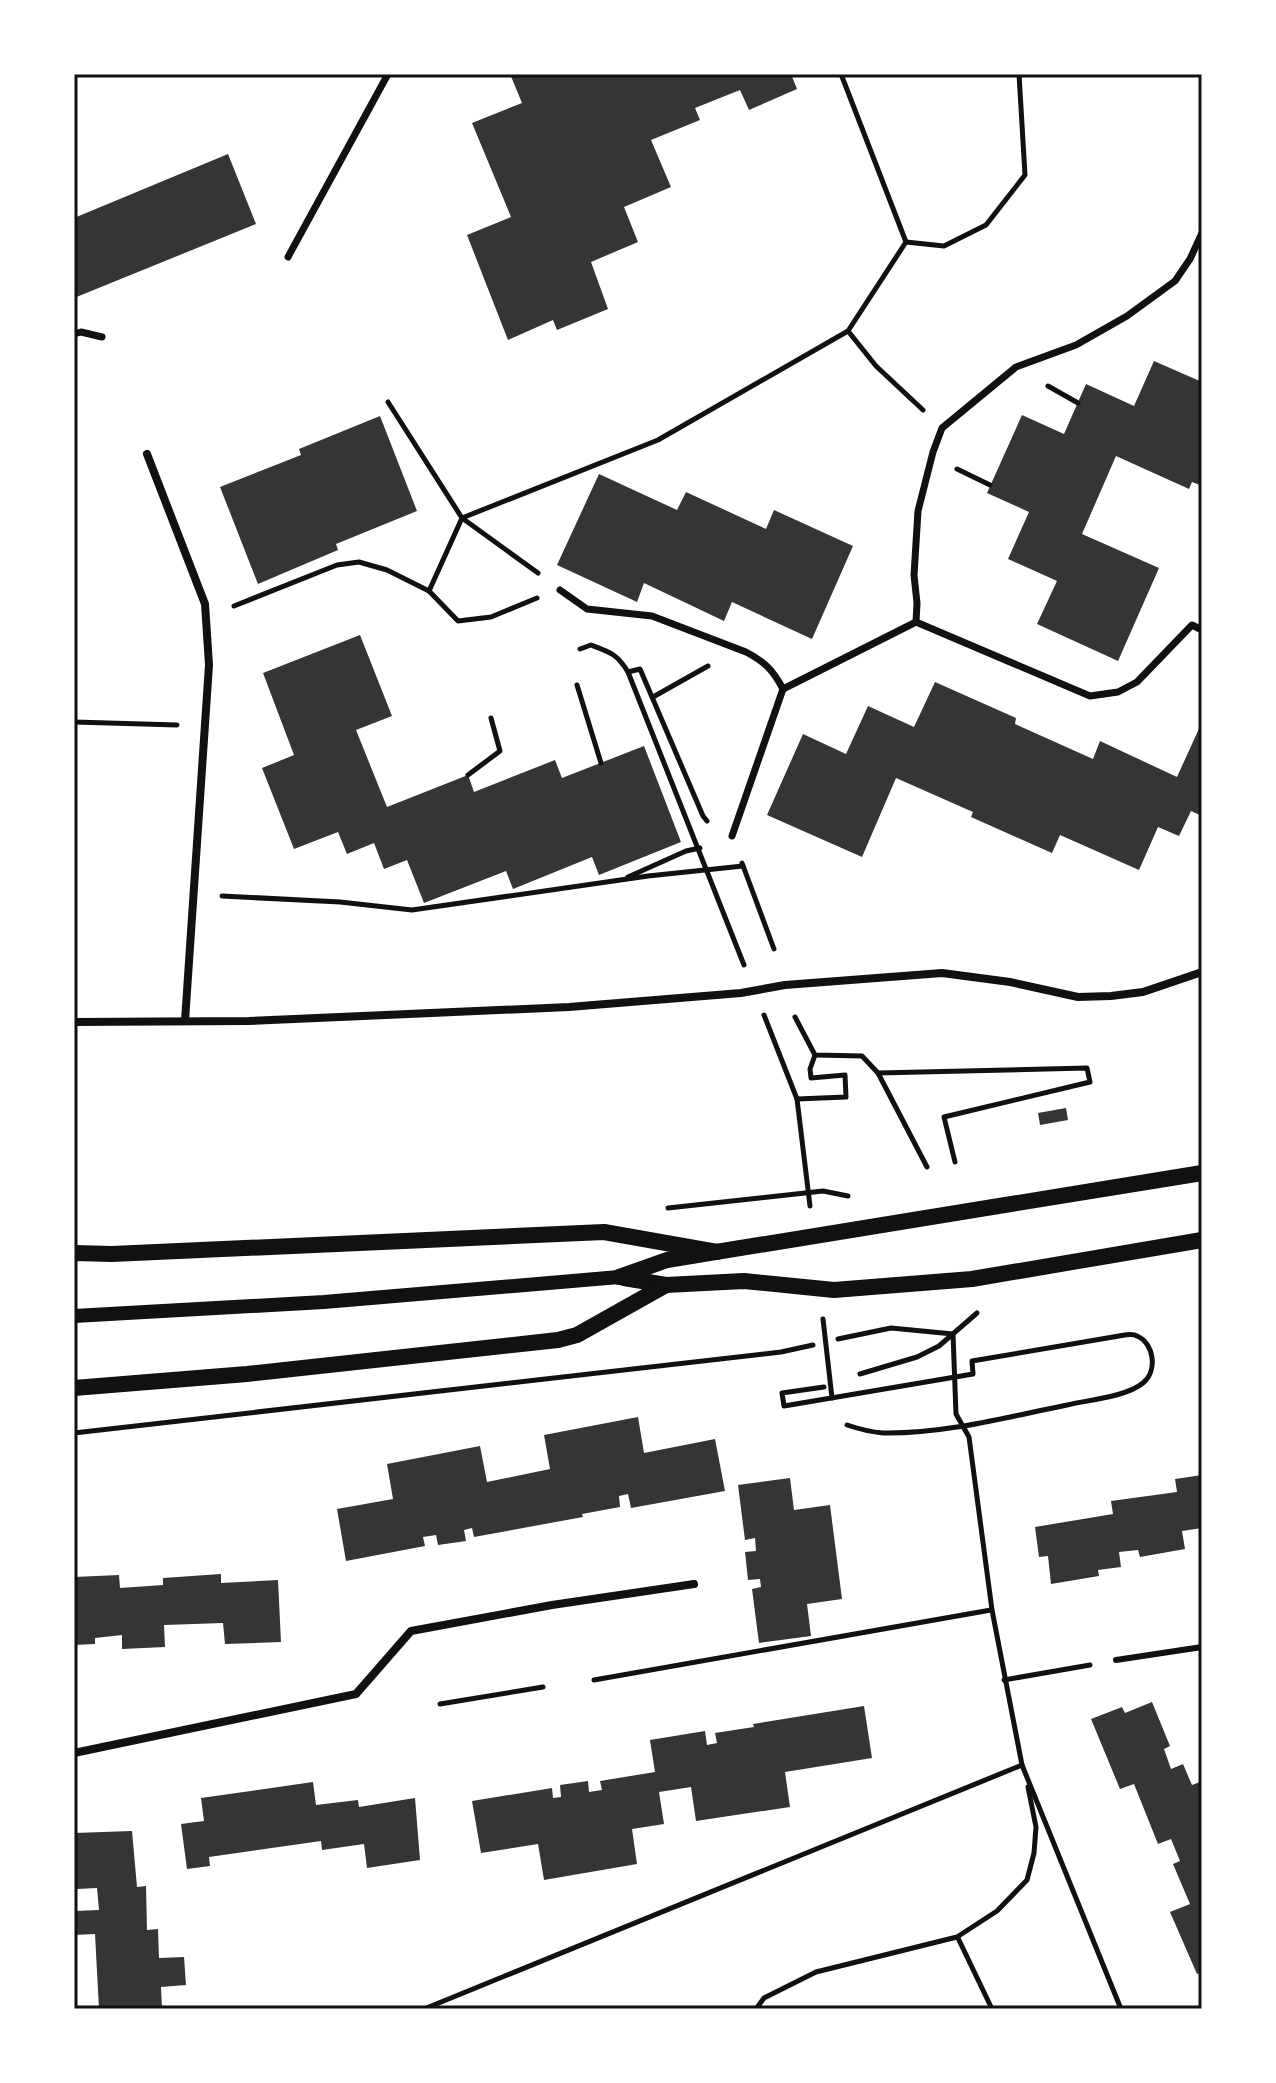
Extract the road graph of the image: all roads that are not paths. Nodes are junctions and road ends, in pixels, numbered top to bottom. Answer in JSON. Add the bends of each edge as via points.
{"nodes":[{"id":1,"x":388,"y":74,"type":"edge"},
{"id":2,"x":1202,"y":233,"type":"edge"},
{"id":3,"x":288,"y":257,"type":"dead end"},
{"id":4,"x":74,"y":334,"type":"edge"},
{"id":5,"x":102,"y":337,"type":"dead end"},
{"id":6,"x":147,"y":454,"type":"dead end"},
{"id":7,"x":560,"y":590,"type":"road end"},
{"id":8,"x":916,"y":622,"type":"junction"},
{"id":9,"x":1202,"y":630,"type":"edge"},
{"id":10,"x":783,"y":689,"type":"junction"},
{"id":11,"x":732,"y":836,"type":"road end"},
{"id":12,"x":1202,"y":972,"type":"edge"},
{"id":13,"x":185,"y":1021,"type":"junction"},
{"id":14,"x":74,"y":1022,"type":"edge"},
{"id":15,"x":1202,"y":1173,"type":"edge"},
{"id":16,"x":1202,"y":1240,"type":"edge"},
{"id":17,"x":717,"y":1252,"type":"junction"},
{"id":18,"x":74,"y":1253,"type":"edge"},
{"id":19,"x":619,"y":1277,"type":"junction"},
{"id":20,"x":666,"y":1285,"type":"junction"},
{"id":21,"x":74,"y":1316,"type":"edge"},
{"id":22,"x":74,"y":1388,"type":"edge"},
{"id":23,"x":694,"y":1584,"type":"dead end"},
{"id":24,"x":1202,"y":1647,"type":"edge"},
{"id":25,"x":1116,"y":1660,"type":"road end"},
{"id":26,"x":74,"y":1753,"type":"edge"}],
"edges":[{"from":1,"to":3,"type":"street"},
{"from":2,"to":8,"type":"street","via":[[1175,281],[1076,345],[1016,367],[942,428],[918,511]]},
{"from":4,"to":5,"type":"street"},
{"from":6,"to":13,"type":"street","via":[[205,604],[209,665]]},
{"from":7,"to":10,"type":"street","via":[[587,609],[652,616],[746,652],[772,670]]},
{"from":8,"to":9,"type":"street","via":[[1090,696],[1118,692],[1137,682],[1192,625]]},
{"from":8,"to":10,"type":"street"},
{"from":10,"to":11,"type":"street"},
{"from":12,"to":13,"type":"street","via":[[1143,992],[1111,996],[1078,997],[942,973],[569,1007]]},
{"from":13,"to":14,"type":"street"},
{"from":15,"to":17,"type":"main road"},
{"from":16,"to":20,"type":"main road","via":[[941,1282],[834,1290],[744,1281]]},
{"from":17,"to":18,"type":"main road","via":[[604,1232]]},
{"from":17,"to":19,"type":"main road","via":[[667,1260]]},
{"from":19,"to":20,"type":"main road"},
{"from":19,"to":21,"type":"street"},
{"from":20,"to":22,"type":"main road","via":[[577,1335],[558,1340]]},
{"from":23,"to":26,"type":"street","via":[[411,1631],[356,1694]]},
{"from":24,"to":25,"type":"lane"}]}
